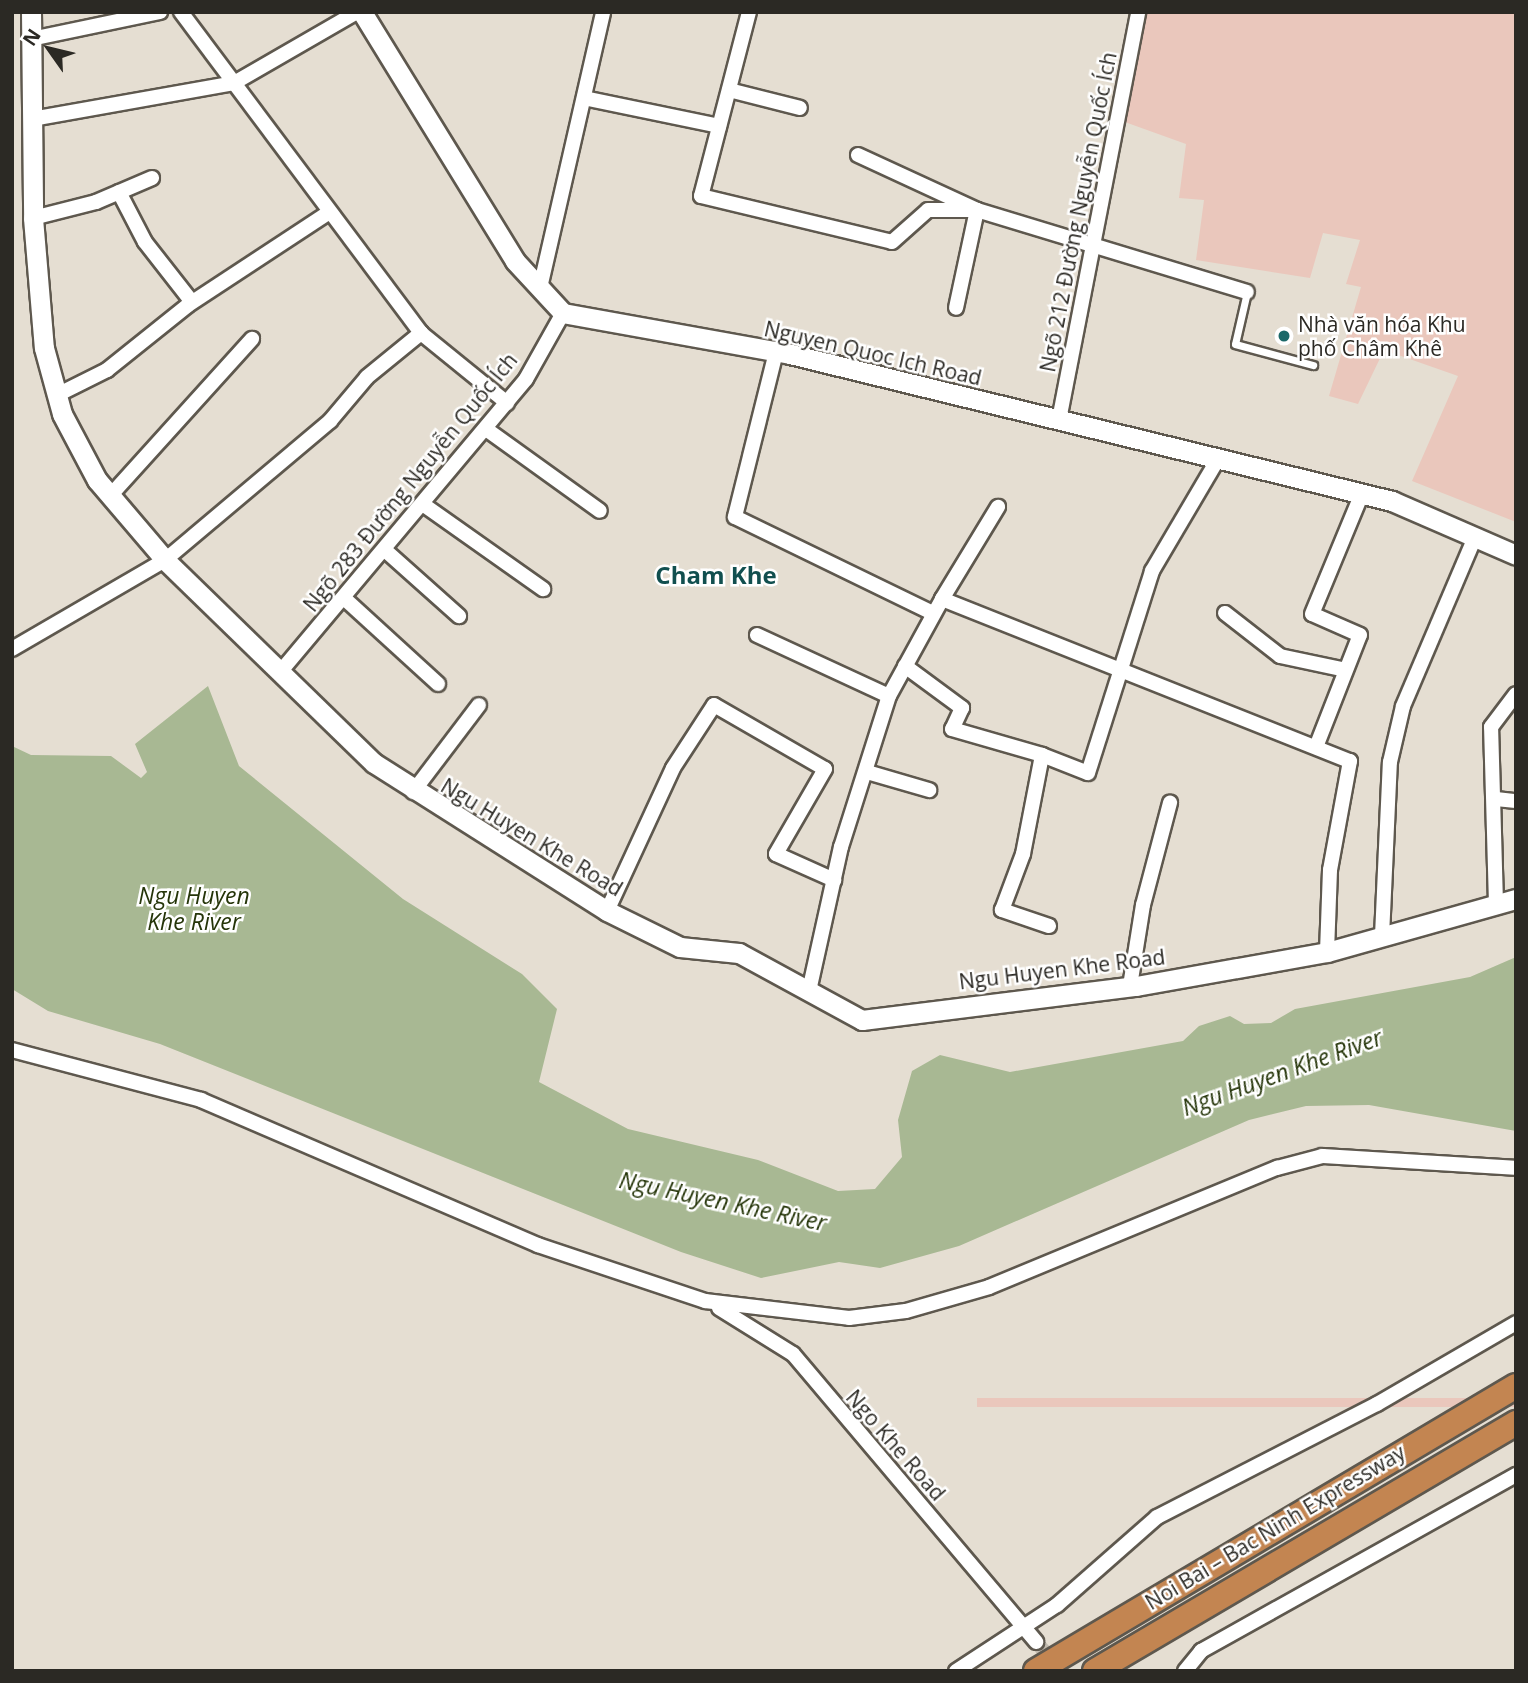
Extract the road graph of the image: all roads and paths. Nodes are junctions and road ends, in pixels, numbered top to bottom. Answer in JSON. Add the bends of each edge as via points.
{"nodes":[{"id":1,"x":31,"y":12,"type":"edge"},
{"id":2,"x":160,"y":12,"type":"edge"},
{"id":3,"x":181,"y":12,"type":"edge"},
{"id":4,"x":359,"y":12,"type":"edge"},
{"id":5,"x":603,"y":12,"type":"edge"},
{"id":6,"x":749,"y":12,"type":"edge"},
{"id":7,"x":1138,"y":12,"type":"edge"},
{"id":8,"x":31,"y":39,"type":"junction"},
{"id":9,"x":234,"y":83,"type":"junction"},
{"id":10,"x":729,"y":90,"type":"junction"},
{"id":11,"x":584,"y":98,"type":"junction"},
{"id":12,"x":800,"y":108,"type":"dead end"},
{"id":13,"x":32,"y":119,"type":"junction"},
{"id":14,"x":719,"y":126,"type":"junction"},
{"id":15,"x":858,"y":155,"type":"dead end"},
{"id":16,"x":152,"y":178,"type":"dead end"},
{"id":17,"x":119,"y":192,"type":"junction"},
{"id":18,"x":977,"y":210,"type":"junction"},
{"id":19,"x":327,"y":213,"type":"junction"},
{"id":20,"x":33,"y":218,"type":"junction"},
{"id":21,"x":1094,"y":247,"type":"junction"},
{"id":22,"x":540,"y":288,"type":"junction"},
{"id":23,"x":1247,"y":292,"type":"joint"},
{"id":24,"x":192,"y":302,"type":"junction"},
{"id":25,"x":956,"y":308,"type":"dead end"},
{"id":26,"x":563,"y":313,"type":"junction"},
{"id":27,"x":421,"y":333,"type":"junction"},
{"id":28,"x":252,"y":339,"type":"dead end"},
{"id":29,"x":776,"y":352,"type":"junction"},
{"id":30,"x":1313,"y":365,"type":"dead end"},
{"id":31,"x":57,"y":395,"type":"junction"},
{"id":32,"x":507,"y":403,"type":"junction"},
{"id":33,"x":1059,"y":420,"type":"junction"},
{"id":34,"x":486,"y":429,"type":"junction"},
{"id":35,"x":1218,"y":459,"type":"junction"},
{"id":36,"x":1362,"y":493,"type":"junction"},
{"id":37,"x":110,"y":496,"type":"junction"},
{"id":38,"x":424,"y":505,"type":"junction"},
{"id":39,"x":998,"y":507,"type":"dead end"},
{"id":40,"x":600,"y":511,"type":"dead end"},
{"id":41,"x":1475,"y":537,"type":"junction"},
{"id":42,"x":386,"y":551,"type":"junction"},
{"id":43,"x":1516,"y":555,"type":"edge"},
{"id":44,"x":165,"y":560,"type":"junction"},
{"id":45,"x":543,"y":589,"type":"dead end"},
{"id":46,"x":345,"y":598,"type":"junction"},
{"id":47,"x":942,"y":599,"type":"junction"},
{"id":48,"x":933,"y":613,"type":"junction"},
{"id":49,"x":1225,"y":613,"type":"dead end"},
{"id":50,"x":459,"y":616,"type":"dead end"},
{"id":51,"x":757,"y":635,"type":"dead end"},
{"id":52,"x":12,"y":649,"type":"edge"},
{"id":53,"x":905,"y":666,"type":"junction"},
{"id":54,"x":1121,"y":667,"type":"junction"},
{"id":55,"x":1346,"y":670,"type":"junction"},
{"id":56,"x":281,"y":671,"type":"junction"},
{"id":57,"x":438,"y":684,"type":"dead end"},
{"id":58,"x":1516,"y":694,"type":"edge"},
{"id":59,"x":889,"y":696,"type":"junction"},
{"id":60,"x":479,"y":705,"type":"dead end"},
{"id":61,"x":1315,"y":747,"type":"junction"},
{"id":62,"x":1042,"y":755,"type":"junction"},
{"id":63,"x":867,"y":772,"type":"junction"},
{"id":64,"x":929,"y":790,"type":"dead end"},
{"id":65,"x":413,"y":792,"type":"junction"},
{"id":66,"x":1496,"y":799,"type":"junction"},
{"id":67,"x":1516,"y":801,"type":"edge"},
{"id":68,"x":1170,"y":803,"type":"dead end"},
{"id":69,"x":834,"y":880,"type":"junction"},
{"id":70,"x":1516,"y":899,"type":"edge"},
{"id":71,"x":1496,"y":904,"type":"junction"},
{"id":72,"x":607,"y":911,"type":"junction"},
{"id":73,"x":1049,"y":926,"type":"dead end"},
{"id":74,"x":1382,"y":936,"type":"junction"},
{"id":75,"x":1327,"y":952,"type":"junction"},
{"id":76,"x":1130,"y":986,"type":"junction"},
{"id":77,"x":809,"y":991,"type":"junction"},
{"id":78,"x":12,"y":1050,"type":"edge"},
{"id":79,"x":1516,"y":1168,"type":"edge"},
{"id":80,"x":705,"y":1301,"type":"junction"},
{"id":81,"x":1516,"y":1323,"type":"edge"},
{"id":82,"x":1516,"y":1386,"type":"edge"},
{"id":83,"x":1516,"y":1423,"type":"edge"},
{"id":84,"x":1516,"y":1475,"type":"edge"},
{"id":85,"x":1024,"y":1627,"type":"junction"},
{"id":86,"x":1036,"y":1642,"type":"tunnel mouth"},
{"id":87,"x":956,"y":1671,"type":"edge"},
{"id":88,"x":1036,"y":1671,"type":"edge"},
{"id":89,"x":1095,"y":1671,"type":"edge"},
{"id":90,"x":1185,"y":1671,"type":"edge"}],
"edges":[{"from":1,"to":8,"type":"street","name":"Ngu Huyen Khe Road"},
{"from":2,"to":8,"type":"street"},
{"from":3,"to":9,"type":"street"},
{"from":4,"to":9,"type":"street"},
{"from":4,"to":22,"type":"street","via":[[515,261]]},
{"from":5,"to":11,"type":"street"},
{"from":6,"to":10,"type":"street"},
{"from":7,"to":21,"type":"street","name":"Ngõ 212 Đường Nguyễn Quốc Ích"},
{"from":8,"to":13,"type":"street","name":"Ngu Huyen Khe Road"},
{"from":9,"to":13,"type":"street"},
{"from":9,"to":19,"type":"street"},
{"from":10,"to":12,"type":"street"},
{"from":10,"to":14,"type":"street"},
{"from":11,"to":14,"type":"street"},
{"from":11,"to":22,"type":"street"},
{"from":13,"to":20,"type":"street","name":"Ngu Huyen Khe Road"},
{"from":14,"to":18,"type":"street","via":[[701,196],[892,242],[928,211]]},
{"from":15,"to":18,"type":"street"},
{"from":16,"to":17,"type":"street"},
{"from":17,"to":20,"type":"street"},
{"from":17,"to":24,"type":"street","via":[[145,242]]},
{"from":18,"to":21,"type":"street"},
{"from":18,"to":25,"type":"street"},
{"from":19,"to":24,"type":"street"},
{"from":19,"to":27,"type":"street"},
{"from":20,"to":31,"type":"street","name":"Ngu Huyen Khe Road","via":[[44,348]]},
{"from":21,"to":23,"type":"street"},
{"from":21,"to":33,"type":"street","name":"Ngõ 212 Đường Nguyễn Quốc Ích"},
{"from":22,"to":26,"type":"street"},
{"from":23,"to":30,"type":"lane","via":[[1235,344]]},
{"from":24,"to":31,"type":"street","via":[[107,370]]},
{"from":26,"to":29,"type":"street","name":"Nguyen Quoc Ich Road"},
{"from":26,"to":32,"type":"street","name":"Ngõ 283 Đường Nguyễn Quốc Ích"},
{"from":27,"to":32,"type":"street"},
{"from":27,"to":44,"type":"street","via":[[368,377],[330,421]]},
{"from":28,"to":37,"type":"street"},
{"from":29,"to":33,"type":"street","name":"Nguyen Quoc Ich Road"},
{"from":29,"to":48,"type":"street","via":[[736,517]]},
{"from":31,"to":37,"type":"street","name":"Ngu Huyen Khe Road"},
{"from":32,"to":34,"type":"street","name":"Ngõ 283 Đường Nguyễn Quốc Ích"},
{"from":33,"to":35,"type":"street","name":"Nguyen Quoc Ich Road"},
{"from":34,"to":38,"type":"street","name":"Ngõ 283 Đường Nguyễn Quốc Ích"},
{"from":34,"to":40,"type":"street"},
{"from":35,"to":36,"type":"street","name":"Nguyen Quoc Ich Road"},
{"from":35,"to":54,"type":"street","via":[[1152,571]]},
{"from":36,"to":41,"type":"street","name":"Nguyen Quoc Ich Road"},
{"from":36,"to":55,"type":"street","via":[[1312,614],[1360,635]]},
{"from":37,"to":44,"type":"street","name":"Ngu Huyen Khe Road"},
{"from":38,"to":42,"type":"street","name":"Ngõ 283 Đường Nguyễn Quốc Ích"},
{"from":38,"to":45,"type":"street"},
{"from":39,"to":47,"type":"street"},
{"from":41,"to":43,"type":"street","name":"Nguyen Quoc Ich Road"},
{"from":41,"to":74,"type":"street","via":[[1403,706],[1390,762]]},
{"from":42,"to":46,"type":"street","name":"Ngõ 283 Đường Nguyễn Quốc Ích"},
{"from":42,"to":50,"type":"street"},
{"from":44,"to":52,"type":"street"},
{"from":44,"to":56,"type":"street","name":"Ngu Huyen Khe Road"},
{"from":46,"to":56,"type":"street","name":"Ngõ 283 Đường Nguyễn Quốc Ích"},
{"from":46,"to":57,"type":"street"},
{"from":47,"to":48,"type":"street"},
{"from":47,"to":54,"type":"street"},
{"from":48,"to":53,"type":"street"},
{"from":49,"to":55,"type":"street","via":[[1280,656]]},
{"from":51,"to":59,"type":"street"},
{"from":53,"to":59,"type":"street"},
{"from":53,"to":62,"type":"street","via":[[962,708],[952,729]]},
{"from":54,"to":61,"type":"street"},
{"from":54,"to":62,"type":"street","via":[[1088,772]]},
{"from":55,"to":61,"type":"street"},
{"from":56,"to":65,"type":"street","name":"Ngu Huyen Khe Road","via":[[374,763]]},
{"from":58,"to":66,"type":"street","via":[[1491,727]]},
{"from":59,"to":63,"type":"street"},
{"from":60,"to":65,"type":"street"},
{"from":61,"to":75,"type":"street","via":[[1350,761],[1330,870]]},
{"from":62,"to":73,"type":"street","via":[[1023,854],[1002,910]]},
{"from":63,"to":64,"type":"street"},
{"from":63,"to":69,"type":"street"},
{"from":65,"to":72,"type":"street","name":"Ngu Huyen Khe Road"},
{"from":66,"to":67,"type":"street"},
{"from":66,"to":71,"type":"street","via":[[1490,852]]},
{"from":68,"to":76,"type":"street","via":[[1143,905]]},
{"from":69,"to":72,"type":"street","via":[[776,854],[825,769],[714,705],[673,768]]},
{"from":69,"to":77,"type":"street"},
{"from":70,"to":71,"type":"street","name":"Ngu Huyen Khe Road"},
{"from":71,"to":74,"type":"street","name":"Ngu Huyen Khe Road"},
{"from":72,"to":77,"type":"street","name":"Ngu Huyen Khe Road","via":[[680,947],[739,953]]},
{"from":74,"to":75,"type":"street","name":"Ngu Huyen Khe Road"},
{"from":75,"to":76,"type":"street","name":"Ngu Huyen Khe Road"},
{"from":76,"to":77,"type":"street","name":"Ngu Huyen Khe Road","via":[[862,1020]]},
{"from":78,"to":80,"type":"street","via":[[201,1100],[538,1245]]},
{"from":79,"to":80,"type":"street","via":[[1322,1156],[1277,1168],[989,1287],[906,1311],[849,1318]]},
{"from":80,"to":85,"type":"street","name":"Ngo Khe Road","via":[[793,1353]]},
{"from":81,"to":85,"type":"street","via":[[1377,1404],[1157,1517]]},
{"from":82,"to":88,"type":"highway","name":"Noi Bai – Bac Ninh Expressway"},
{"from":83,"to":89,"type":"highway","name":"Noi Bai – Bac Ninh Expressway"},
{"from":84,"to":90,"type":"street","via":[[1201,1651]]},
{"from":85,"to":86,"type":"street","name":"Ngo Khe Road"},
{"from":85,"to":87,"type":"street"}]}
